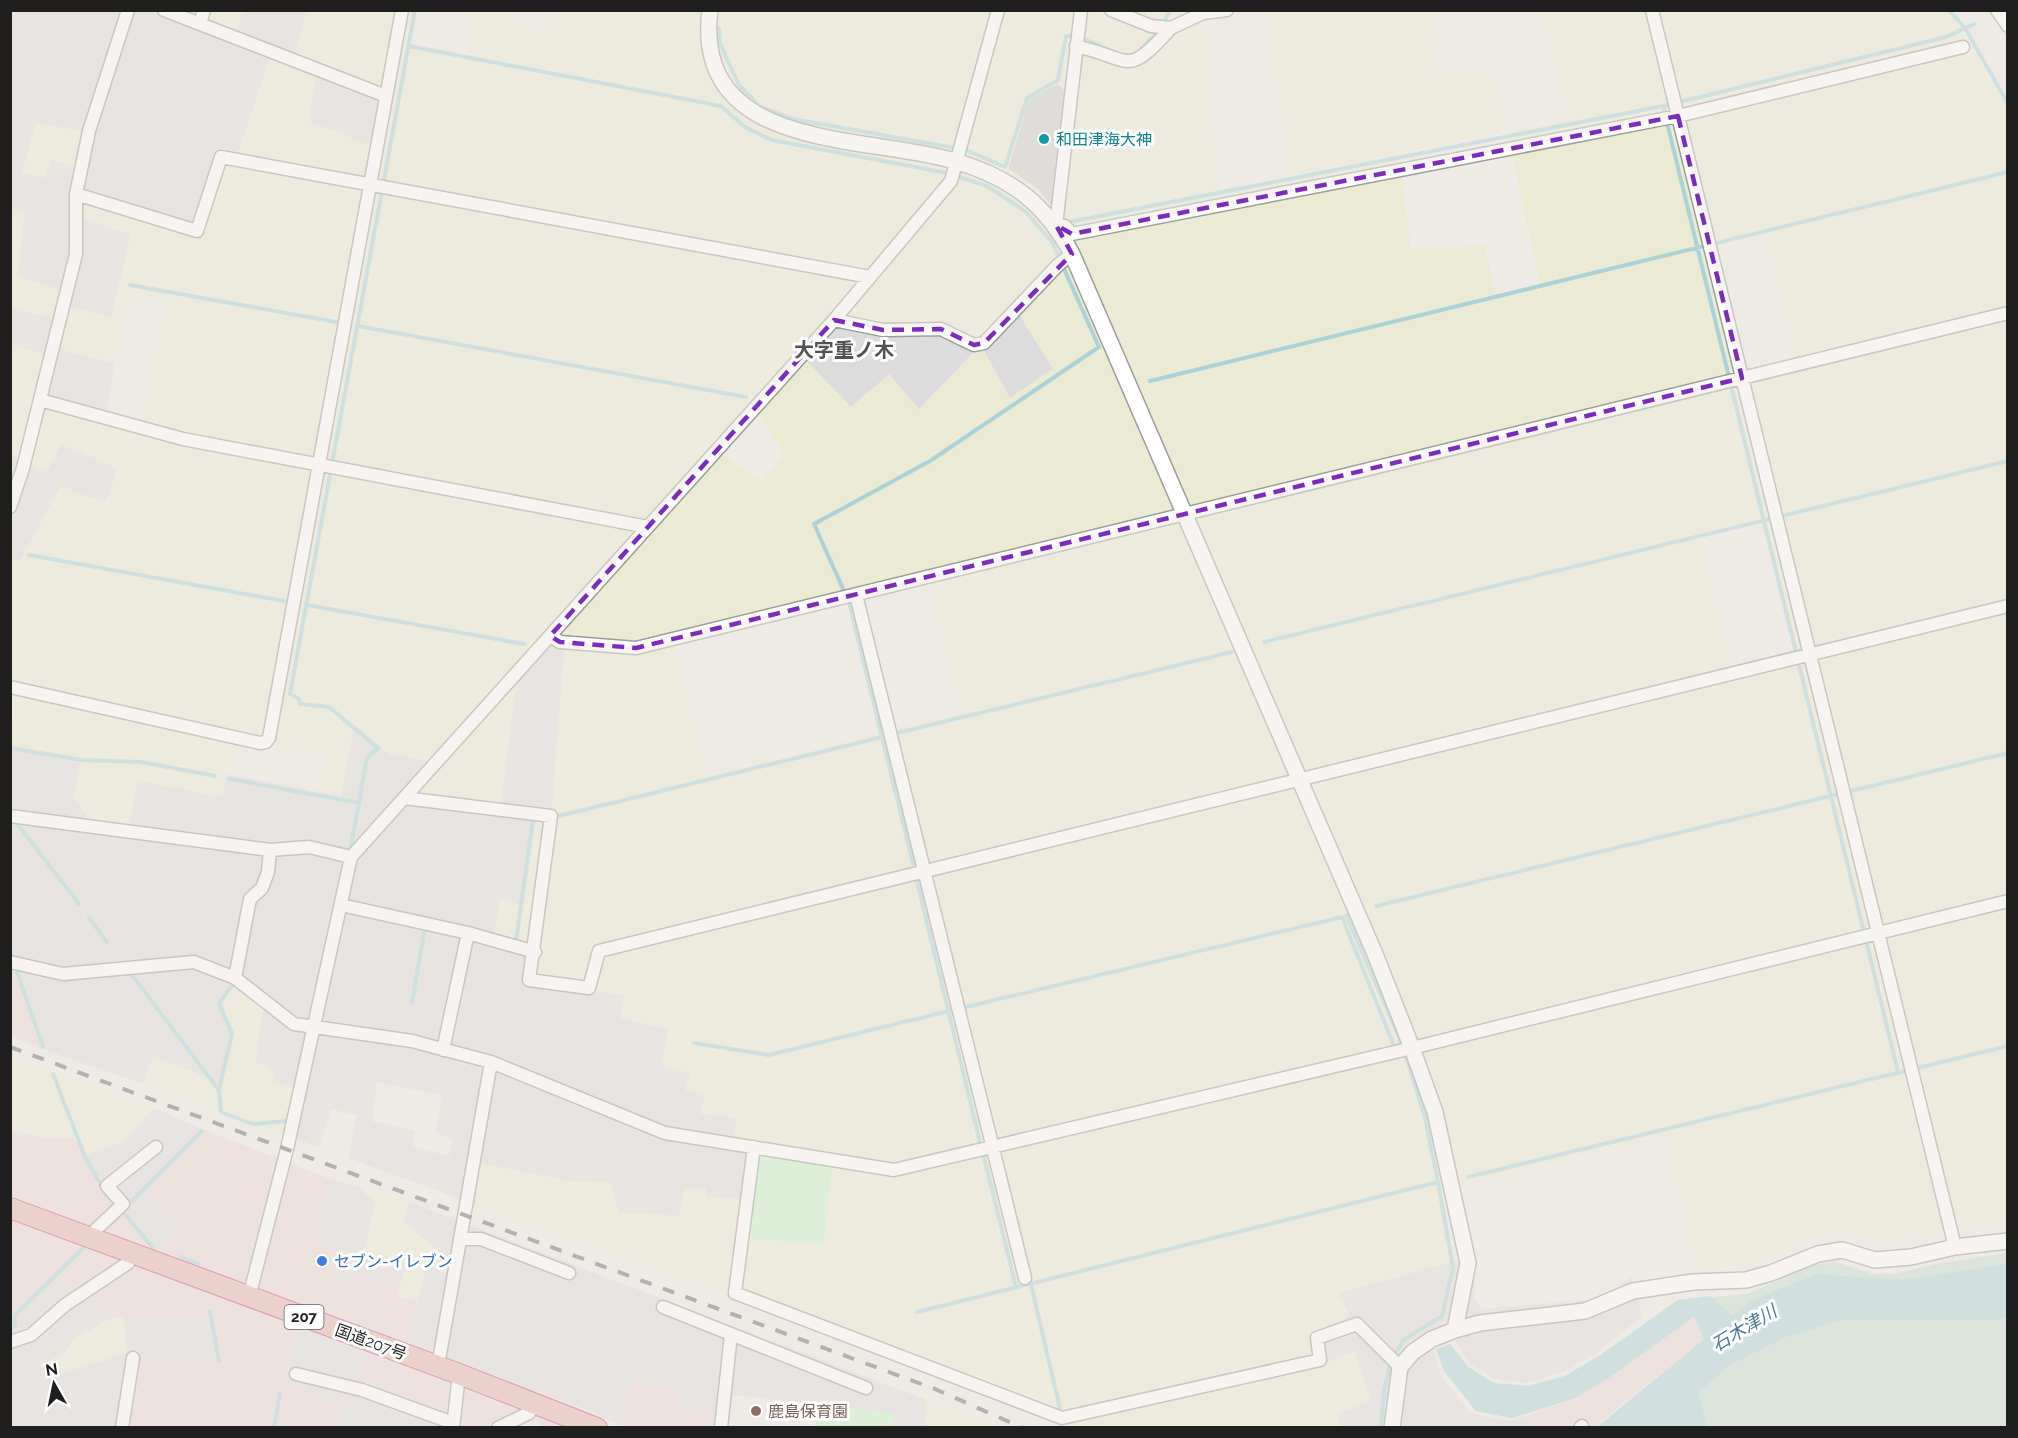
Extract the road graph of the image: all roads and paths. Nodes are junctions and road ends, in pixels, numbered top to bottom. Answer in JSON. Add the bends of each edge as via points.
{"nodes":[{"id":1,"x":128,"y":10,"type":"edge"},
{"id":2,"x":164,"y":10,"type":"edge"},
{"id":3,"x":204,"y":10,"type":"edge"},
{"id":4,"x":402,"y":10,"type":"edge"},
{"id":5,"x":710,"y":10,"type":"edge"},
{"id":6,"x":998,"y":10,"type":"edge"},
{"id":7,"x":1081,"y":10,"type":"edge"},
{"id":8,"x":1111,"y":10,"type":"edge"},
{"id":9,"x":1227,"y":10,"type":"edge"},
{"id":10,"x":1652,"y":10,"type":"edge"},
{"id":11,"x":1997,"y":10,"type":"edge"},
{"id":12,"x":1202,"y":12,"type":"edge"},
{"id":13,"x":200,"y":24,"type":"junction"},
{"id":14,"x":2007,"y":26,"type":"edge"},
{"id":15,"x":1170,"y":28,"type":"junction"},
{"id":16,"x":1076,"y":46,"type":"junction"},
{"id":17,"x":1964,"y":47,"type":"dead end"},
{"id":18,"x":386,"y":96,"type":"junction"},
{"id":19,"x":1678,"y":113,"type":"junction"},
{"id":20,"x":955,"y":172,"type":"junction"},
{"id":21,"x":373,"y":183,"type":"junction"},
{"id":22,"x":76,"y":194,"type":"junction"},
{"id":23,"x":1056,"y":225,"type":"junction"},
{"id":24,"x":1065,"y":259,"type":"junction"},
{"id":25,"x":870,"y":277,"type":"junction"},
{"id":26,"x":2007,"y":313,"type":"edge"},
{"id":27,"x":834,"y":320,"type":"junction"},
{"id":28,"x":1742,"y":378,"type":"junction"},
{"id":29,"x":40,"y":400,"type":"junction"},
{"id":30,"x":328,"y":466,"type":"junction"},
{"id":31,"x":10,"y":507,"type":"edge"},
{"id":32,"x":1185,"y":514,"type":"junction"},
{"id":33,"x":648,"y":527,"type":"junction"},
{"id":34,"x":856,"y":595,"type":"junction"},
{"id":35,"x":2007,"y":606,"type":"edge"},
{"id":36,"x":549,"y":636,"type":"junction"},
{"id":37,"x":1810,"y":653,"type":"junction"},
{"id":38,"x":10,"y":687,"type":"edge"},
{"id":39,"x":1300,"y":780,"type":"junction"},
{"id":40,"x":404,"y":798,"type":"junction"},
{"id":41,"x":10,"y":816,"type":"edge"},
{"id":42,"x":270,"y":850,"type":"junction"},
{"id":43,"x":351,"y":856,"type":"junction"},
{"id":44,"x":924,"y":871,"type":"junction"},
{"id":45,"x":2007,"y":901,"type":"edge"},
{"id":46,"x":341,"y":905,"type":"junction"},
{"id":47,"x":468,"y":933,"type":"junction"},
{"id":48,"x":1878,"y":933,"type":"junction"},
{"id":49,"x":535,"y":952,"type":"junction"},
{"id":50,"x":10,"y":962,"type":"edge"},
{"id":51,"x":235,"y":978,"type":"junction"},
{"id":52,"x":315,"y":1027,"type":"junction"},
{"id":53,"x":1412,"y":1047,"type":"junction"},
{"id":54,"x":443,"y":1050,"type":"junction"},
{"id":55,"x":491,"y":1062,"type":"junction"},
{"id":56,"x":156,"y":1147,"type":"dead end"},
{"id":57,"x":754,"y":1147,"type":"junction"},
{"id":58,"x":993,"y":1148,"type":"junction"},
{"id":59,"x":10,"y":1208,"type":"edge"},
{"id":60,"x":88,"y":1237,"type":"junction"},
{"id":61,"x":460,"y":1239,"type":"junction"},
{"id":62,"x":2007,"y":1241,"type":"edge"},
{"id":63,"x":1955,"y":1247,"type":"junction"},
{"id":64,"x":132,"y":1254,"type":"junction"},
{"id":65,"x":569,"y":1273,"type":"dead end"},
{"id":66,"x":1025,"y":1278,"type":"dead end"},
{"id":67,"x":249,"y":1297,"type":"junction"},
{"id":68,"x":663,"y":1308,"type":"dead end"},
{"id":69,"x":1455,"y":1330,"type":"junction"},
{"id":70,"x":731,"y":1334,"type":"junction"},
{"id":71,"x":10,"y":1342,"type":"edge"},
{"id":72,"x":133,"y":1358,"type":"dead end"},
{"id":73,"x":438,"y":1366,"type":"junction"},
{"id":74,"x":1400,"y":1367,"type":"junction"},
{"id":75,"x":296,"y":1374,"type":"dead end"},
{"id":76,"x":459,"y":1374,"type":"junction"},
{"id":77,"x":866,"y":1388,"type":"dead end"},
{"id":78,"x":533,"y":1401,"type":"junction"},
{"id":79,"x":453,"y":1425,"type":"edge"},
{"id":80,"x":122,"y":1428,"type":"edge"},
{"id":81,"x":498,"y":1428,"type":"edge"},
{"id":82,"x":597,"y":1428,"type":"edge"},
{"id":83,"x":721,"y":1428,"type":"edge"},
{"id":84,"x":1392,"y":1428,"type":"edge"}],
"edges":[{"from":1,"to":22,"type":"street","via":[[89,130]]},
{"from":2,"to":13,"type":"street"},
{"from":3,"to":13,"type":"street"},
{"from":4,"to":18,"type":"street"},
{"from":5,"to":20,"type":"street","via":[[710,43],[716,69],[728,91],[750,113],[778,126]]},
{"from":6,"to":20,"type":"street"},
{"from":7,"to":16,"type":"street"},
{"from":8,"to":15,"type":"street","via":[[1151,26]]},
{"from":9,"to":12,"type":"street"},
{"from":10,"to":19,"type":"street"},
{"from":11,"to":14,"type":"street"},
{"from":12,"to":15,"type":"street"},
{"from":13,"to":18,"type":"street"},
{"from":15,"to":16,"type":"street","via":[[1147,55],[1133,63]]},
{"from":16,"to":23,"type":"street"},
{"from":17,"to":19,"type":"street"},
{"from":18,"to":21,"type":"street"},
{"from":19,"to":23,"type":"street","via":[[1072,234],[1065,226]]},
{"from":19,"to":28,"type":"street"},
{"from":20,"to":23,"type":"street","via":[[998,178],[1033,200]]},
{"from":20,"to":25,"type":"street"},
{"from":21,"to":22,"type":"street","via":[[220,157],[197,231]]},
{"from":21,"to":25,"type":"street"},
{"from":21,"to":30,"type":"street"},
{"from":22,"to":29,"type":"street","via":[[76,254]]},
{"from":23,"to":24,"type":"street"},
{"from":24,"to":27,"type":"street","via":[[984,343],[974,345],[940,329],[883,330]]},
{"from":24,"to":32,"type":"street"},
{"from":25,"to":27,"type":"street"},
{"from":26,"to":28,"type":"street"},
{"from":27,"to":33,"type":"street"},
{"from":28,"to":32,"type":"street"},
{"from":28,"to":37,"type":"street"},
{"from":29,"to":30,"type":"street","via":[[183,439]]},
{"from":29,"to":31,"type":"street"},
{"from":30,"to":33,"type":"street"},
{"from":30,"to":38,"type":"street","via":[[266,742]]},
{"from":32,"to":34,"type":"street"},
{"from":32,"to":39,"type":"street"},
{"from":33,"to":36,"type":"street"},
{"from":34,"to":36,"type":"street","via":[[636,648],[560,642]]},
{"from":34,"to":44,"type":"street"},
{"from":35,"to":37,"type":"street"},
{"from":36,"to":40,"type":"street"},
{"from":37,"to":39,"type":"street"},
{"from":37,"to":48,"type":"street"},
{"from":39,"to":44,"type":"street"},
{"from":39,"to":53,"type":"street"},
{"from":40,"to":43,"type":"street"},
{"from":40,"to":49,"type":"street","via":[[551,816]]},
{"from":41,"to":42,"type":"street"},
{"from":42,"to":43,"type":"street","via":[[309,847]]},
{"from":42,"to":51,"type":"street","via":[[262,888],[250,899]]},
{"from":43,"to":46,"type":"street"},
{"from":44,"to":49,"type":"street","via":[[599,951],[589,988],[530,980]]},
{"from":44,"to":58,"type":"street"},
{"from":45,"to":48,"type":"street"},
{"from":46,"to":47,"type":"street"},
{"from":46,"to":52,"type":"street"},
{"from":47,"to":49,"type":"street"},
{"from":47,"to":54,"type":"street"},
{"from":48,"to":53,"type":"street"},
{"from":48,"to":63,"type":"street"},
{"from":50,"to":51,"type":"street","via":[[63,974],[194,962]]},
{"from":51,"to":52,"type":"street","via":[[294,1024]]},
{"from":52,"to":54,"type":"street","via":[[411,1041]]},
{"from":52,"to":67,"type":"street"},
{"from":53,"to":58,"type":"street"},
{"from":53,"to":69,"type":"street","via":[[1435,1112],[1468,1263]]},
{"from":54,"to":55,"type":"street"},
{"from":55,"to":57,"type":"street","via":[[665,1133]]},
{"from":55,"to":61,"type":"street"},
{"from":56,"to":60,"type":"street","via":[[107,1186],[123,1204]]},
{"from":57,"to":58,"type":"street","via":[[894,1170]]},
{"from":57,"to":74,"type":"street","via":[[735,1293],[1062,1418],[1320,1359],[1317,1338],[1357,1324]]},
{"from":58,"to":66,"type":"street"},
{"from":59,"to":60,"type":"highway","name":"国道207号","number":"207"},
{"from":60,"to":64,"type":"highway","name":"国道207号","number":"207"},
{"from":61,"to":65,"type":"street","via":[[481,1239]]},
{"from":61,"to":73,"type":"street"},
{"from":62,"to":63,"type":"street"},
{"from":63,"to":69,"type":"street","via":[[1875,1260],[1842,1250],[1818,1254],[1746,1280],[1693,1282],[1633,1291],[1585,1311],[1480,1323]]},
{"from":64,"to":67,"type":"highway","name":"国道207号","number":"207"},
{"from":64,"to":71,"type":"street","via":[[128,1263],[65,1305],[31,1335]]},
{"from":67,"to":73,"type":"highway","name":"国道207号","number":"207"},
{"from":68,"to":70,"type":"street"},
{"from":69,"to":74,"type":"street","via":[[1413,1352]]},
{"from":70,"to":77,"type":"street"},
{"from":70,"to":83,"type":"street"},
{"from":72,"to":80,"type":"street"},
{"from":73,"to":76,"type":"highway","name":"国道207号","number":"207"},
{"from":74,"to":84,"type":"street"},
{"from":75,"to":79,"type":"street","via":[[362,1390]]},
{"from":76,"to":78,"type":"highway","name":"国道207号","number":"207"},
{"from":76,"to":79,"type":"street"},
{"from":78,"to":81,"type":"street","via":[[529,1413]]},
{"from":78,"to":82,"type":"highway","name":"国道207号","number":"207"}]}
